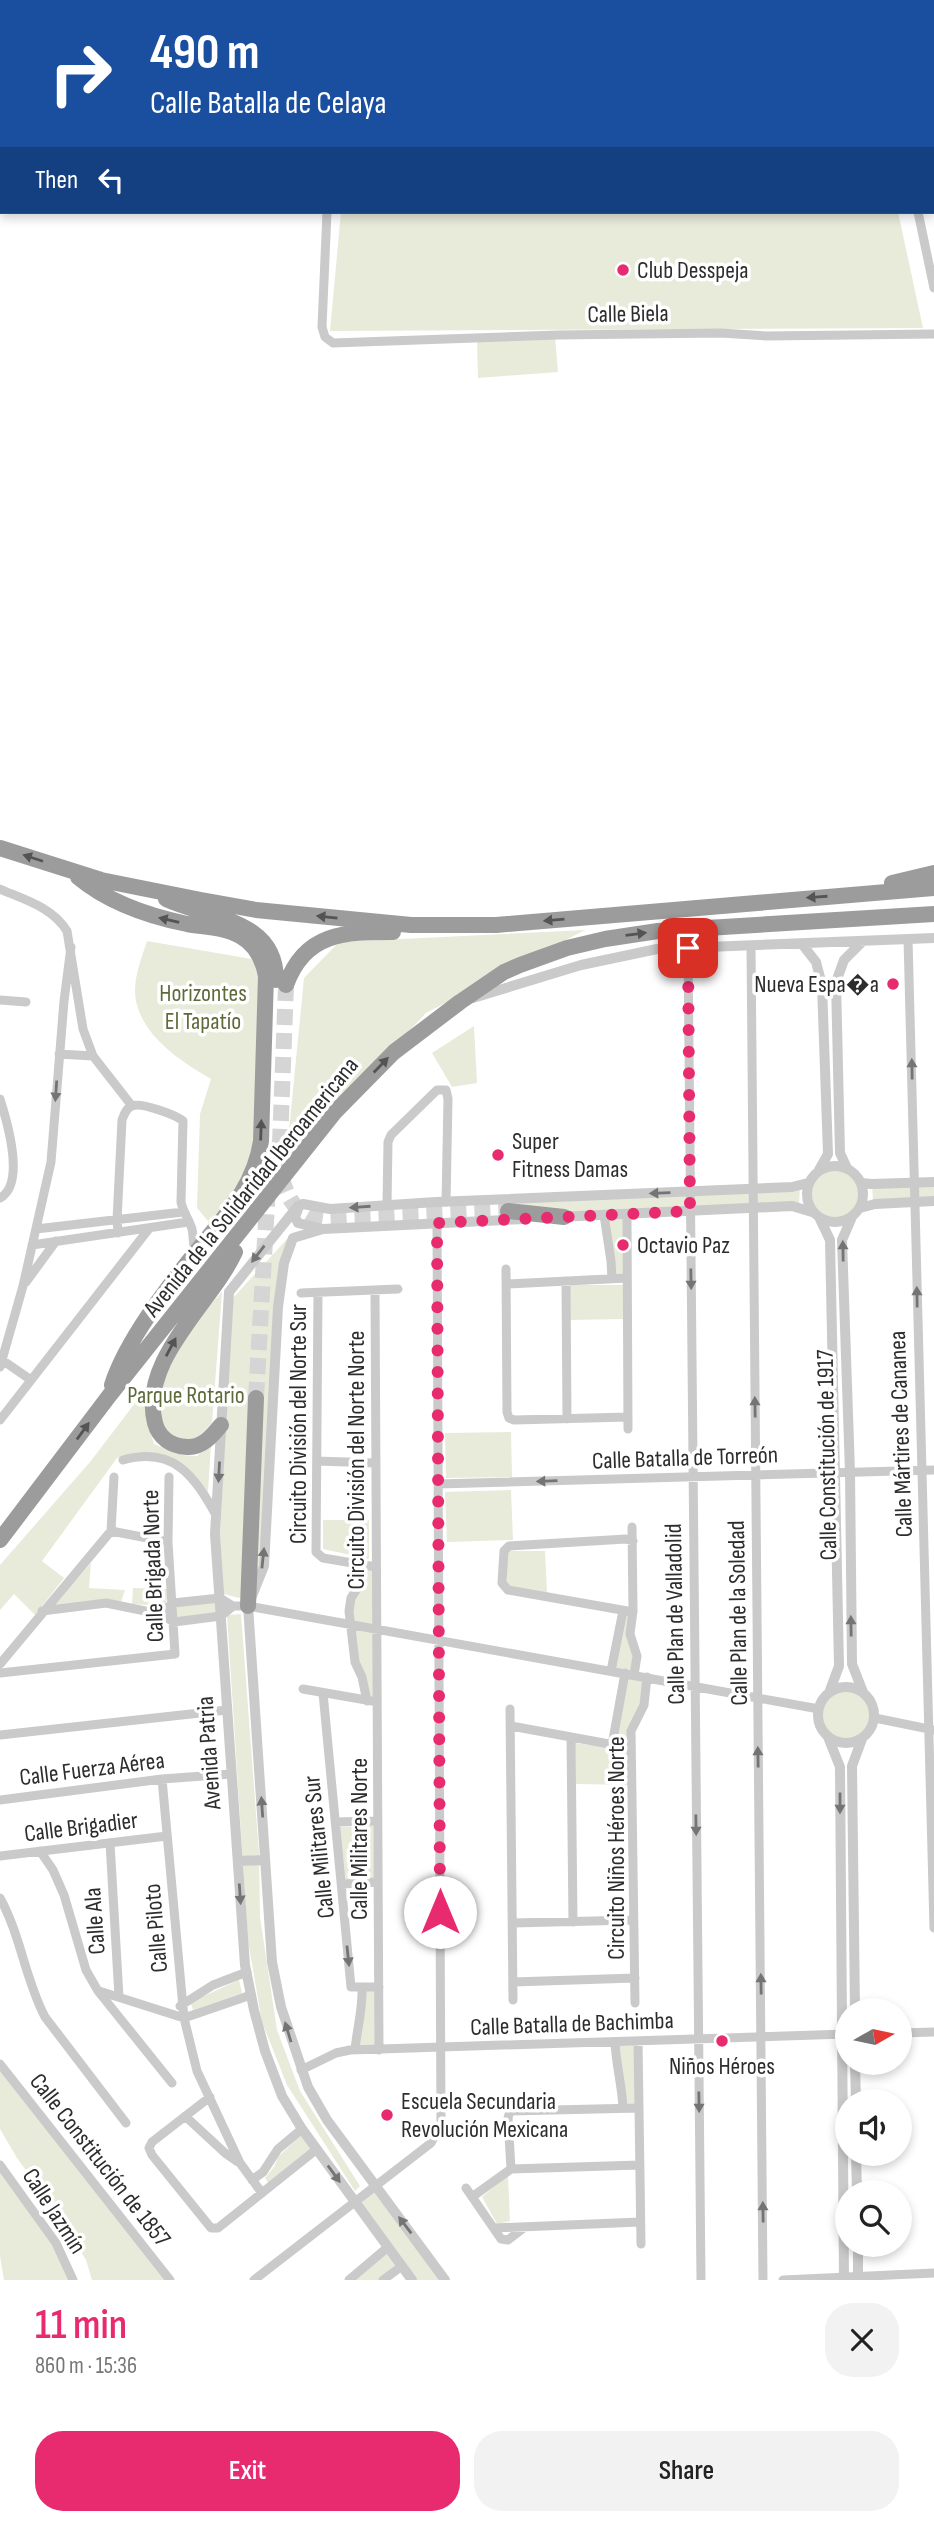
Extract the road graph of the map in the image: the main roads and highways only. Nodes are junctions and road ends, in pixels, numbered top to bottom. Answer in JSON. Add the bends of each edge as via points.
{"nodes":[{"id":1,"x":0,"y":848,"type":"edge"},
{"id":2,"x":71,"y":871,"type":"junction"},
{"id":3,"x":934,"y":873,"type":"edge"},
{"id":4,"x":140,"y":887,"type":"junction"},
{"id":5,"x":934,"y":888,"type":"edge"},
{"id":6,"x":846,"y":894,"type":"junction"},
{"id":7,"x":934,"y":914,"type":"edge"},
{"id":8,"x":455,"y":926,"type":"junction"},
{"id":9,"x":295,"y":1164,"type":"junction"},
{"id":10,"x":508,"y":1211,"type":"tunnel mouth"},
{"id":11,"x":564,"y":1217,"type":"road end"},
{"id":12,"x":247,"y":1225,"type":"junction"},
{"id":13,"x":216,"y":1230,"type":"junction"},
{"id":14,"x":109,"y":1396,"type":"junction"},
{"id":15,"x":256,"y":1398,"type":"tunnel mouth"},
{"id":16,"x":221,"y":1425,"type":"road end"},
{"id":17,"x":0,"y":1541,"type":"edge"},
{"id":18,"x":241,"y":1606,"type":"road end"}],
"edges":[{"from":2,"to":1,"type":"highway","one_way":true},
{"from":2,"to":4,"type":"highway"},
{"from":13,"to":2,"type":"highway","one_way":true,"via":[[248,1183],[259,1153],[266,983],[262,962],[238,934],[132,908],[95,890]]},
{"from":3,"to":6,"type":"highway"},
{"from":8,"to":4,"type":"highway","one_way":true,"via":[[256,910]]},
{"from":4,"to":8,"type":"highway","via":[[251,930],[264,942],[281,984],[304,954],[334,936]]},
{"from":5,"to":6,"type":"highway"},
{"from":6,"to":8,"type":"highway","one_way":true},
{"from":9,"to":7,"type":"highway","name":"Avenida de la Solidaridad Iberoamericana","one_way":true,"via":[[334,1113],[394,1052],[460,1002],[520,965],[611,937],[658,931]]},
{"from":9,"to":12,"type":"highway","name":"Avenida de la Solidaridad Iberoamericana"},
{"from":9,"to":13,"type":"highway"},
{"from":10,"to":11,"type":"highway"},
{"from":12,"to":14,"type":"highway","name":"Avenida de la Solidaridad Iberoamericana"},
{"from":16,"to":12,"type":"highway","one_way":true,"via":[[201,1444],[172,1444],[157,1431],[154,1396],[160,1367],[229,1264]]},
{"from":13,"to":14,"type":"highway","via":[[131,1343]]},
{"from":17,"to":14,"type":"highway","name":"Avenida de la Solidaridad Iberoamericana","one_way":true},
{"from":15,"to":18,"type":"highway"}]}
